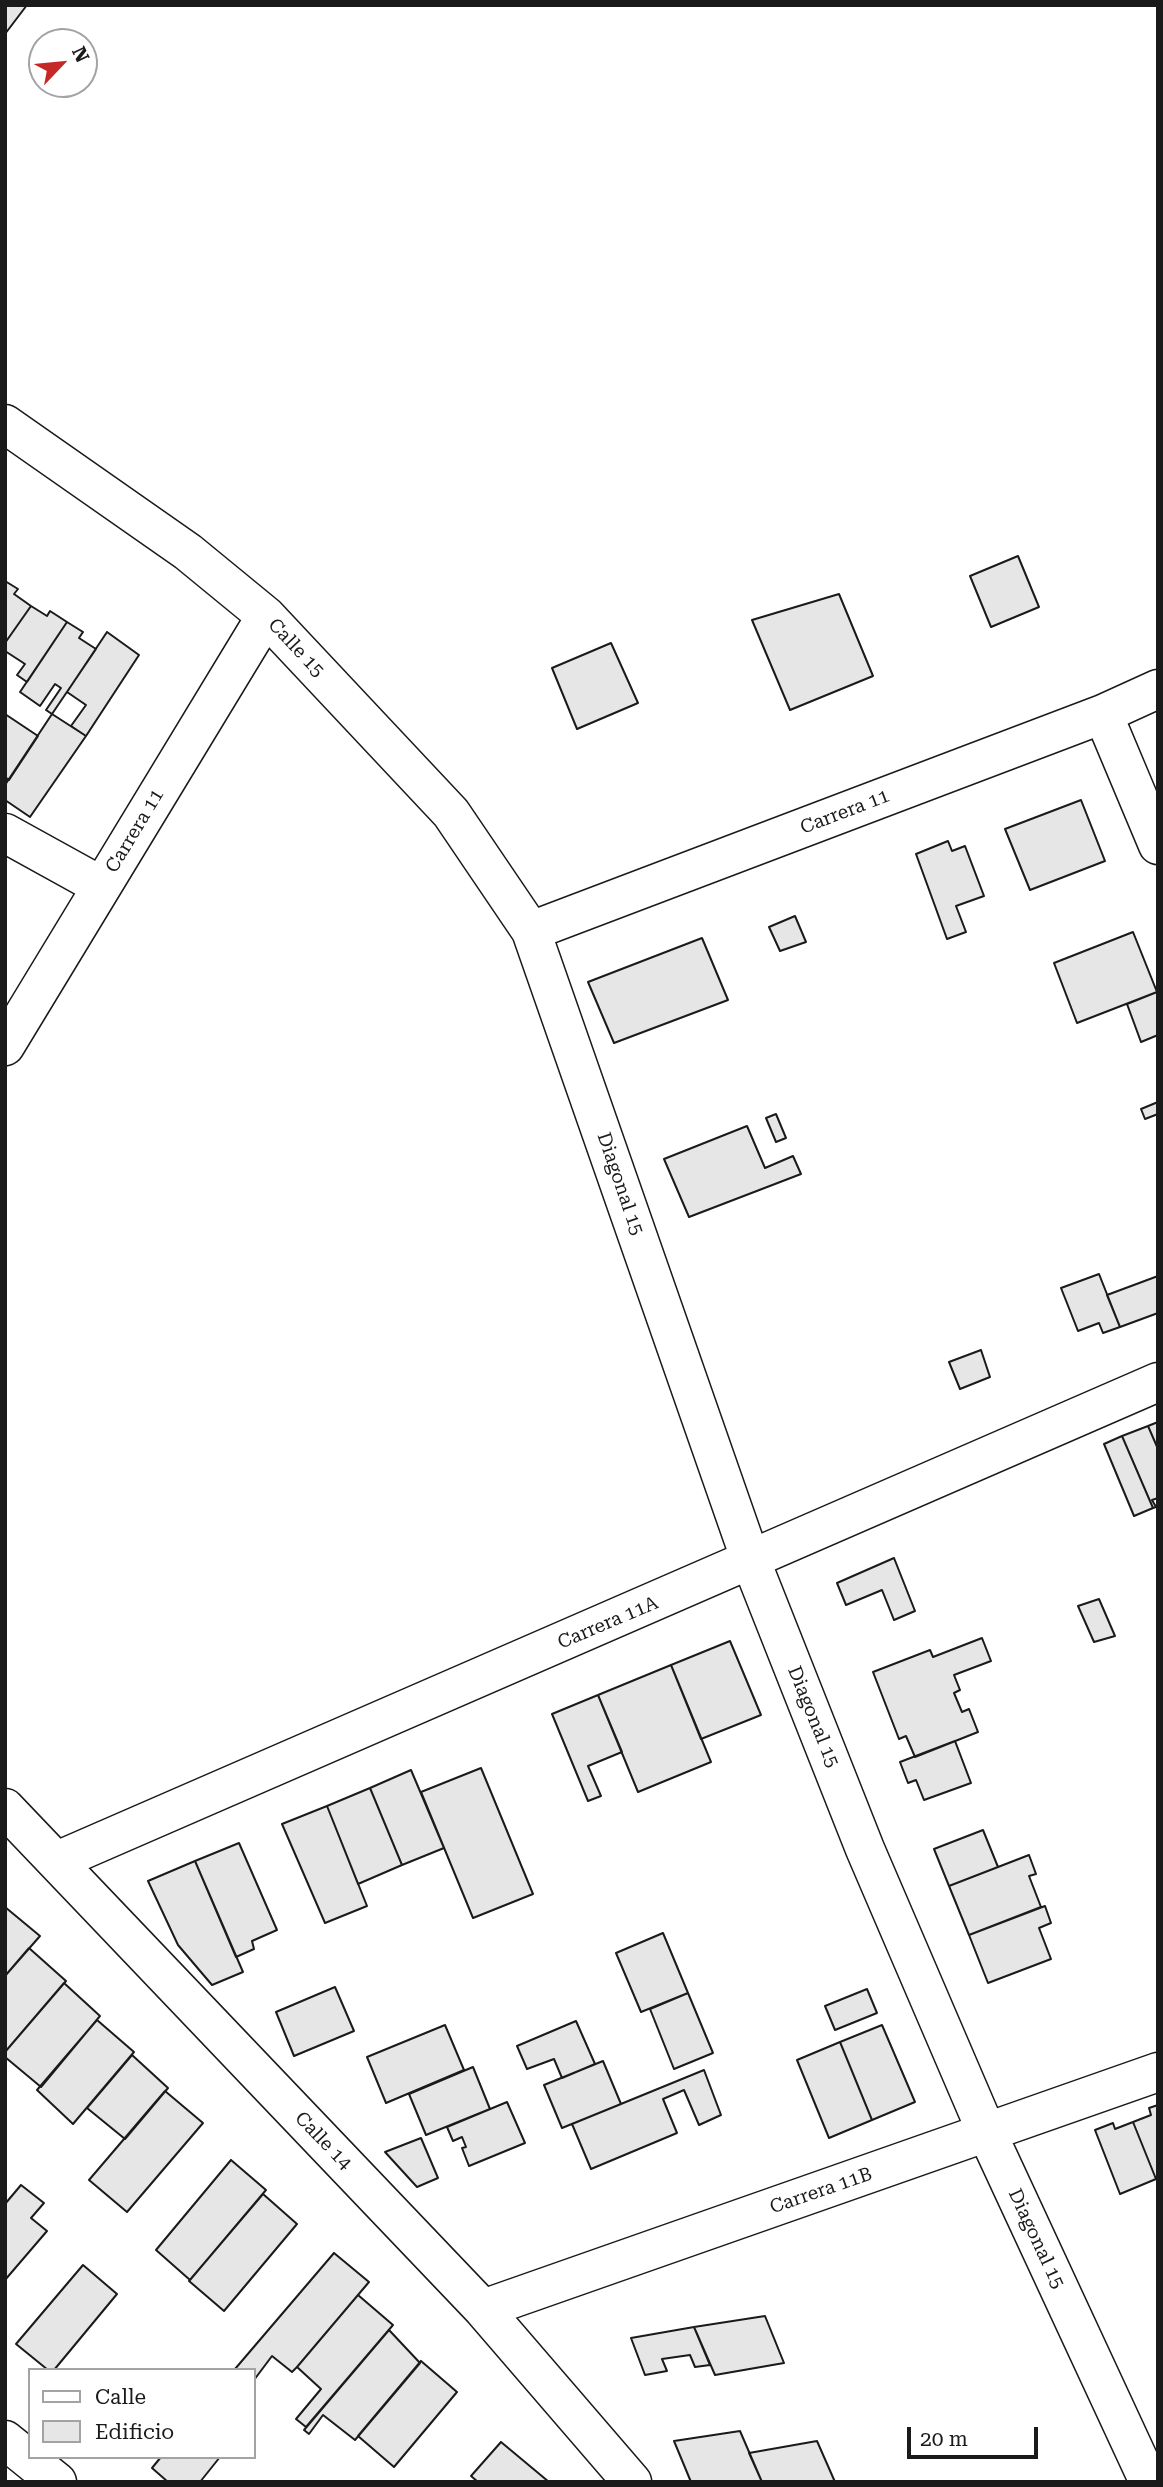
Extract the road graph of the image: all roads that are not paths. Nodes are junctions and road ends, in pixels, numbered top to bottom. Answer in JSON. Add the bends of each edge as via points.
{"nodes":[{"id":1,"x":5,"y":424,"type":"edge"},
{"id":2,"x":266,"y":616,"type":"junction"},
{"id":3,"x":1158,"y":689,"type":"edge"},
{"id":4,"x":1103,"y":714,"type":"junction"},
{"id":5,"x":9,"y":844,"type":"edge"},
{"id":6,"x":1158,"y":845,"type":"edge"},
{"id":7,"x":101,"y":886,"type":"junction"},
{"id":8,"x":531,"y":931,"type":"junction"},
{"id":9,"x":5,"y":1046,"type":"edge"},
{"id":10,"x":1158,"y":1382,"type":"edge"},
{"id":11,"x":751,"y":1561,"type":"junction"},
{"id":12,"x":5,"y":1808,"type":"edge"},
{"id":13,"x":57,"y":1861,"type":"junction"},
{"id":14,"x":1158,"y":2071,"type":"edge"},
{"id":15,"x":986,"y":2133,"type":"junction"},
{"id":16,"x":483,"y":2309,"type":"junction"},
{"id":17,"x":5,"y":2440,"type":"edge"},
{"id":18,"x":28,"y":2459,"type":"edge"},
{"id":19,"x":29,"y":2459,"type":"edge"},
{"id":20,"x":1158,"y":2480,"type":"edge"},
{"id":21,"x":57,"y":2482,"type":"edge"},
{"id":22,"x":632,"y":2482,"type":"edge"},
{"id":23,"x":1151,"y":2482,"type":"edge"}],
"edges":[{"from":1,"to":2,"type":"street","name":"Calle 15","via":[[188,552]]},
{"from":2,"to":7,"type":"street","name":"Carrera 11"},
{"from":2,"to":8,"type":"street","name":"Calle 15","via":[[451,813]]},
{"from":3,"to":4,"type":"street","name":"Carrera 11"},
{"from":4,"to":6,"type":"street"},
{"from":4,"to":8,"type":"street","name":"Carrera 11"},
{"from":5,"to":7,"type":"street"},
{"from":7,"to":9,"type":"street","name":"Carrera 11"},
{"from":8,"to":11,"type":"street","name":"Diagonal 15"},
{"from":10,"to":11,"type":"street","name":"Carrera 11A"},
{"from":11,"to":13,"type":"street","name":"Carrera 11A"},
{"from":11,"to":15,"type":"street","name":"Diagonal 15","via":[[865,1849]]},
{"from":12,"to":13,"type":"street","name":"Calle 14"},
{"from":13,"to":16,"type":"street","name":"Calle 14"},
{"from":14,"to":15,"type":"street","name":"Carrera 11B"},
{"from":15,"to":16,"type":"street","name":"Carrera 11B"},
{"from":15,"to":23,"type":"street","name":"Diagonal 15"},
{"from":16,"to":22,"type":"street","name":"Calle 14"},
{"from":17,"to":18,"type":"street"},
{"from":19,"to":21,"type":"street"},
{"from":20,"to":23,"type":"street"}]}
